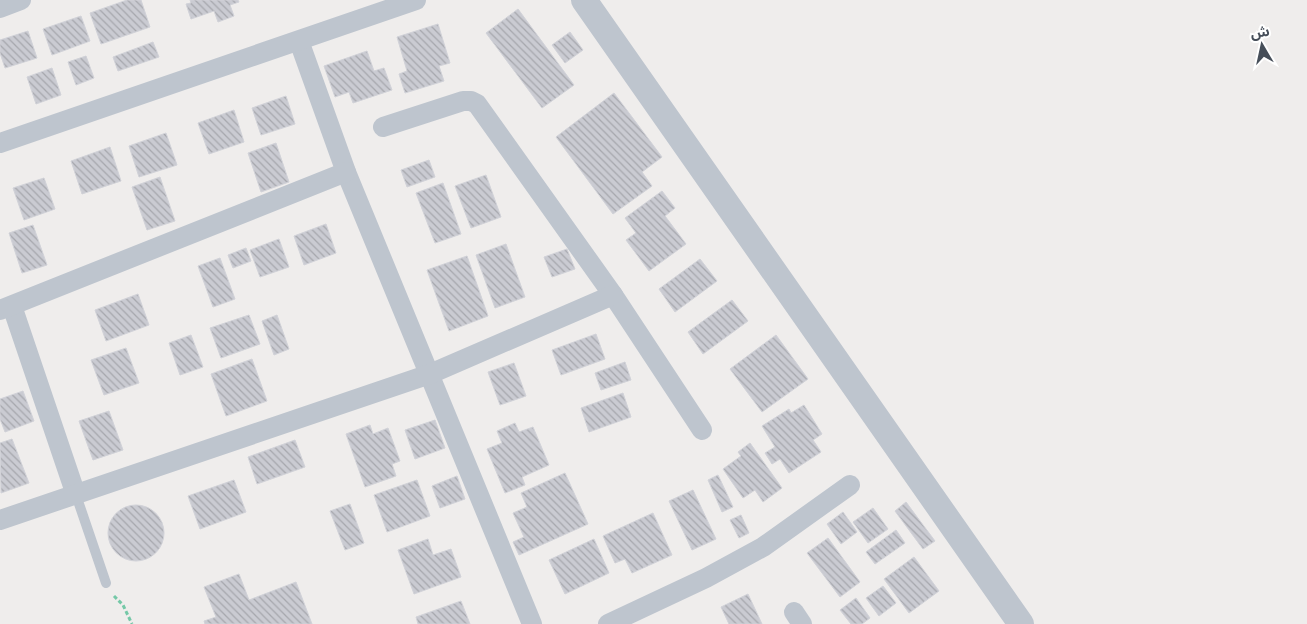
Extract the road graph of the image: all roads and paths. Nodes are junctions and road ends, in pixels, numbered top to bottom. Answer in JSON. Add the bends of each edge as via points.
{"nodes":[{"id":1,"x":21,"y":0,"type":"edge"},
{"id":2,"x":416,"y":0,"type":"edge"},
{"id":3,"x":584,"y":0,"type":"edge"},
{"id":4,"x":0,"y":8,"type":"edge"},
{"id":5,"x":299,"y":41,"type":"junction"},
{"id":6,"x":383,"y":127,"type":"dead end"},
{"id":7,"x":0,"y":142,"type":"edge"},
{"id":8,"x":346,"y":172,"type":"junction"},
{"id":9,"x":613,"y":295,"type":"junction"},
{"id":10,"x":6,"y":308,"type":"edge"},
{"id":11,"x":430,"y":374,"type":"junction"},
{"id":12,"x":702,"y":430,"type":"dead end"},
{"id":13,"x":850,"y":485,"type":"dead end"},
{"id":14,"x":76,"y":495,"type":"junction"},
{"id":15,"x":0,"y":520,"type":"edge"},
{"id":16,"x":106,"y":583,"type":"joint"},
{"id":17,"x":132,"y":624,"type":"edge"},
{"id":18,"x":532,"y":624,"type":"edge"},
{"id":19,"x":608,"y":624,"type":"edge"},
{"id":20,"x":1022,"y":624,"type":"edge"}],
"edges":[{"from":1,"to":4,"type":"street"},
{"from":2,"to":5,"type":"street"},
{"from":3,"to":20,"type":"street"},
{"from":5,"to":7,"type":"street"},
{"from":5,"to":8,"type":"street"},
{"from":6,"to":9,"type":"street","via":[[463,100],[477,104]]},
{"from":8,"to":10,"type":"street"},
{"from":8,"to":11,"type":"street"},
{"from":9,"to":11,"type":"street"},
{"from":9,"to":12,"type":"street"},
{"from":10,"to":14,"type":"street"},
{"from":11,"to":14,"type":"street"},
{"from":11,"to":18,"type":"street"},
{"from":13,"to":19,"type":"street","via":[[763,546],[706,578]]},
{"from":14,"to":15,"type":"street"},
{"from":14,"to":16,"type":"lane"},
{"from":16,"to":17,"type":"path","via":[[123,605]]}]}
